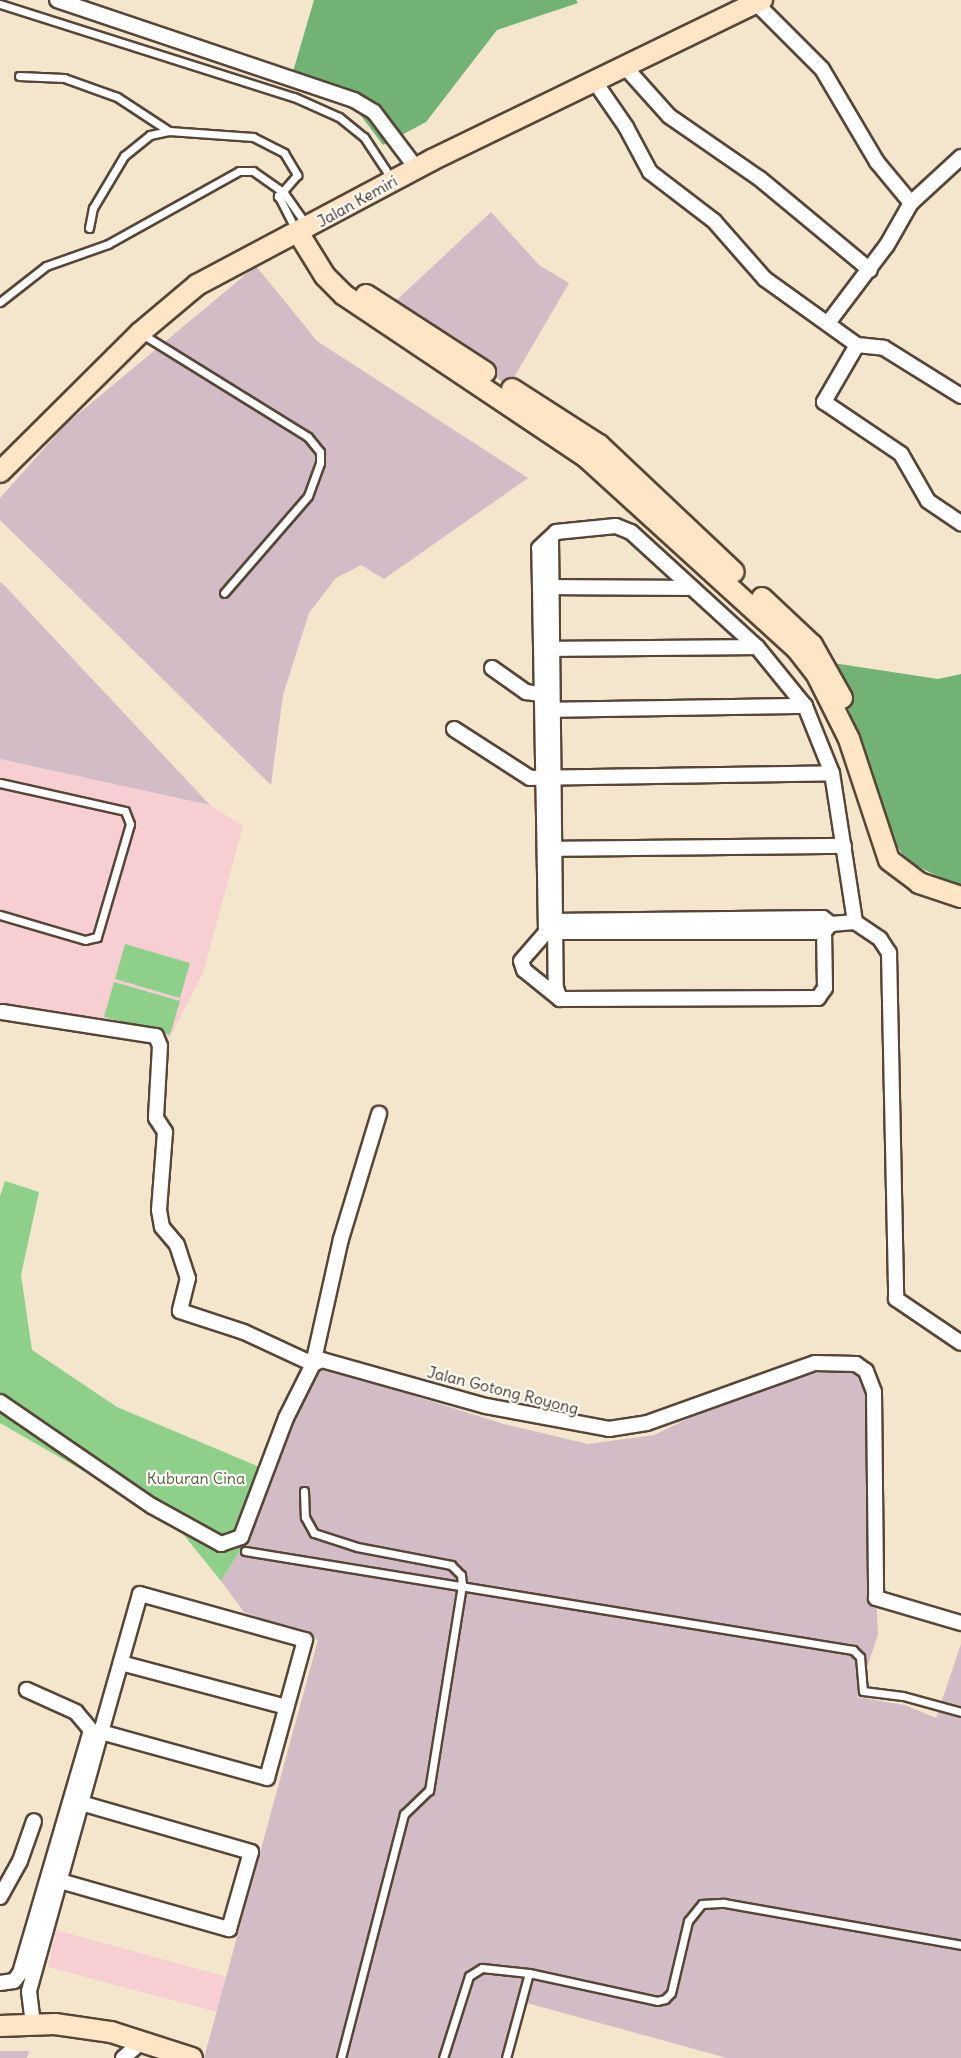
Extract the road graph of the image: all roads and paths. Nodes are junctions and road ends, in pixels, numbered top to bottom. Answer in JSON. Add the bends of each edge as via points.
{"nodes":[{"id":1,"x":57,"y":0,"type":"edge"},
{"id":2,"x":759,"y":2,"type":"edge"},
{"id":3,"x":0,"y":4,"type":"edge"},
{"id":4,"x":626,"y":68,"type":"junction"},
{"id":5,"x":20,"y":76,"type":"dead end"},
{"id":6,"x":595,"y":82,"type":"junction"},
{"id":7,"x":169,"y":131,"type":"junction"},
{"id":8,"x":961,"y":157,"type":"edge"},
{"id":9,"x":417,"y":169,"type":"junction"},
{"id":10,"x":393,"y":180,"type":"junction"},
{"id":11,"x":280,"y":193,"type":"junction"},
{"id":12,"x":911,"y":203,"type":"junction"},
{"id":13,"x":89,"y":228,"type":"dead end"},
{"id":14,"x":303,"y":231,"type":"junction"},
{"id":15,"x":870,"y":270,"type":"junction"},
{"id":16,"x":0,"y":302,"type":"edge"},
{"id":17,"x":828,"y":323,"type":"junction"},
{"id":18,"x":140,"y":333,"type":"junction"},
{"id":19,"x":857,"y":345,"type":"junction"},
{"id":20,"x":961,"y":396,"type":"edge"},
{"id":21,"x":0,"y":472,"type":"edge"},
{"id":22,"x":961,"y":523,"type":"edge"},
{"id":23,"x":546,"y":587,"type":"junction"},
{"id":24,"x":692,"y":588,"type":"junction"},
{"id":25,"x":224,"y":593,"type":"dead end"},
{"id":26,"x":757,"y":646,"type":"junction"},
{"id":27,"x":547,"y":649,"type":"junction"},
{"id":28,"x":492,"y":668,"type":"dead end"},
{"id":29,"x":542,"y":694,"type":"junction"},
{"id":30,"x":805,"y":706,"type":"junction"},
{"id":31,"x":548,"y":710,"type":"junction"},
{"id":32,"x":454,"y":729,"type":"dead end"},
{"id":33,"x":832,"y":773,"type":"junction"},
{"id":34,"x":549,"y":778,"type":"junction"},
{"id":35,"x":0,"y":783,"type":"edge"},
{"id":36,"x":844,"y":846,"type":"junction"},
{"id":37,"x":549,"y":849,"type":"junction"},
{"id":38,"x":961,"y":889,"type":"edge"},
{"id":39,"x":961,"y":897,"type":"edge"},
{"id":40,"x":0,"y":915,"type":"edge"},
{"id":41,"x":855,"y":922,"type":"junction"},
{"id":42,"x":551,"y":926,"type":"junction"},
{"id":43,"x":827,"y":928,"type":"junction"},
{"id":44,"x":560,"y":999,"type":"junction"},
{"id":45,"x":2,"y":1012,"type":"dead end"},
{"id":46,"x":379,"y":1114,"type":"dead end"},
{"id":47,"x":961,"y":1343,"type":"edge"},
{"id":48,"x":313,"y":1365,"type":"junction"},
{"id":49,"x":0,"y":1402,"type":"edge"},
{"id":50,"x":304,"y":1491,"type":"dead end"},
{"id":51,"x":245,"y":1551,"type":"dead end"},
{"id":52,"x":462,"y":1585,"type":"junction"},
{"id":53,"x":961,"y":1623,"type":"edge"},
{"id":54,"x":121,"y":1663,"type":"junction"},
{"id":55,"x":27,"y":1690,"type":"dead end"},
{"id":56,"x":286,"y":1707,"type":"junction"},
{"id":57,"x":961,"y":1712,"type":"edge"},
{"id":58,"x":101,"y":1732,"type":"junction"},
{"id":59,"x":81,"y":1803,"type":"junction"},
{"id":60,"x":34,"y":1821,"type":"dead end"},
{"id":61,"x":60,"y":1881,"type":"junction"},
{"id":62,"x":0,"y":1897,"type":"edge"},
{"id":63,"x":961,"y":1945,"type":"edge"},
{"id":64,"x":529,"y":1973,"type":"junction"},
{"id":65,"x":0,"y":1983,"type":"edge"},
{"id":66,"x":33,"y":2024,"type":"junction"},
{"id":67,"x":0,"y":2025,"type":"edge"},
{"id":68,"x":139,"y":2044,"type":"junction"},
{"id":69,"x":123,"y":2058,"type":"edge"},
{"id":70,"x":192,"y":2058,"type":"edge"},
{"id":71,"x":341,"y":2058,"type":"edge"},
{"id":72,"x":443,"y":2058,"type":"edge"},
{"id":73,"x":506,"y":2058,"type":"edge"}],
"edges":[{"from":1,"to":9,"type":"street","via":[[354,100],[374,112]]},
{"from":2,"to":4,"type":"street","name":"Jalan Kemiri"},
{"from":2,"to":12,"type":"street","via":[[822,69],[877,162]]},
{"from":3,"to":10,"type":"lane","via":[[294,97],[339,117],[364,136]]},
{"from":4,"to":6,"type":"street","name":"Jalan Kemiri"},
{"from":4,"to":15,"type":"street","via":[[669,116],[759,178]]},
{"from":5,"to":7,"type":"lane","via":[[64,78],[117,97]]},
{"from":6,"to":9,"type":"street","name":"Jalan Kemiri"},
{"from":6,"to":17,"type":"street","via":[[650,172],[714,221],[765,279]]},
{"from":7,"to":11,"type":"lane","via":[[253,137],[284,153],[294,164],[297,175]]},
{"from":7,"to":13,"type":"lane","via":[[150,135],[124,156],[93,208]]},
{"from":8,"to":12,"type":"street"},
{"from":9,"to":10,"type":"street","name":"Jalan Kemiri"},
{"from":10,"to":14,"type":"street","name":"Jalan Kemiri"},
{"from":11,"to":14,"type":"lane"},
{"from":11,"to":14,"type":"lane"},
{"from":11,"to":16,"type":"lane","via":[[253,171],[239,171],[108,244],[46,266]]},
{"from":12,"to":15,"type":"street"},
{"from":14,"to":18,"type":"street","name":"Jalan Kemiri","via":[[197,285]]},
{"from":14,"to":38,"type":"street","via":[[349,284],[599,445],[812,645],[831,673],[858,735],[897,855],[927,877]]},
{"from":14,"to":39,"type":"street","via":[[325,276],[344,295],[586,457],[796,649],[817,675],[849,739],[889,860],[919,884]]},
{"from":15,"to":17,"type":"street"},
{"from":17,"to":19,"type":"street"},
{"from":18,"to":21,"type":"street","name":"Jalan Kemiri"},
{"from":18,"to":25,"type":"lane","via":[[308,437],[320,452],[308,496]]},
{"from":19,"to":20,"type":"street","via":[[884,348]]},
{"from":19,"to":22,"type":"street","via":[[824,402],[902,454],[928,501]]},
{"from":23,"to":24,"type":"street"},
{"from":23,"to":24,"type":"street","via":[[551,538],[566,529],[615,526],[631,532]]},
{"from":23,"to":27,"type":"street"},
{"from":24,"to":26,"type":"street"},
{"from":26,"to":27,"type":"street"},
{"from":26,"to":30,"type":"street"},
{"from":27,"to":29,"type":"street"},
{"from":27,"to":31,"type":"street"},
{"from":28,"to":29,"type":"street","via":[[526,692]]},
{"from":29,"to":31,"type":"street"},
{"from":30,"to":31,"type":"street"},
{"from":30,"to":33,"type":"street"},
{"from":31,"to":34,"type":"street"},
{"from":32,"to":34,"type":"street","via":[[524,775]]},
{"from":33,"to":34,"type":"street"},
{"from":33,"to":36,"type":"street"},
{"from":34,"to":37,"type":"street"},
{"from":35,"to":40,"type":"lane","via":[[125,811],[130,824],[97,937],[85,940]]},
{"from":36,"to":37,"type":"street"},
{"from":36,"to":41,"type":"street"},
{"from":37,"to":42,"type":"street"},
{"from":41,"to":43,"type":"street"},
{"from":41,"to":47,"type":"street","via":[[880,939],[889,953],[893,1288],[905,1309]]},
{"from":42,"to":43,"type":"street","via":[[823,918]]},
{"from":42,"to":44,"type":"street"},
{"from":42,"to":44,"type":"street","via":[[521,960],[524,970]]},
{"from":43,"to":44,"type":"street","via":[[825,988],[818,998]]},
{"from":45,"to":48,"type":"street","via":[[156,1036],[160,1046],[156,1118],[165,1132],[159,1219],[177,1245],[188,1278],[180,1311],[244,1332]]},
{"from":46,"to":48,"type":"street","via":[[341,1239]]},
{"from":48,"to":49,"type":"street","via":[[286,1418],[241,1537],[231,1543],[221,1544],[152,1506]]},
{"from":48,"to":53,"type":"street","name":"Jalan Gotong Royong","via":[[328,1359],[486,1406],[609,1429],[647,1423],[815,1363],[856,1364],[866,1371],[874,1392],[876,1598]]},
{"from":50,"to":52,"type":"lane","via":[[305,1517],[314,1533],[357,1547],[451,1565],[461,1575]]},
{"from":51,"to":52,"type":"lane"},
{"from":52,"to":57,"type":"lane","via":[[853,1650],[860,1657],[863,1691],[903,1696]]},
{"from":52,"to":71,"type":"lane","via":[[429,1790],[404,1814],[398,1831]]},
{"from":54,"to":56,"type":"street"},
{"from":54,"to":56,"type":"street","via":[[140,1594],[305,1640]]},
{"from":54,"to":58,"type":"street"},
{"from":55,"to":65,"type":"street","via":[[76,1712],[91,1731],[20,1973],[14,1981]]},
{"from":56,"to":58,"type":"street","via":[[267,1778]]},
{"from":58,"to":59,"type":"street"},
{"from":59,"to":61,"type":"street"},
{"from":59,"to":61,"type":"street","via":[[252,1852],[229,1929]]},
{"from":60,"to":62,"type":"street","via":[[20,1861]]},
{"from":61,"to":66,"type":"street","via":[[29,1991]]},
{"from":63,"to":64,"type":"lane","via":[[710,1903],[702,1904],[688,1921],[671,1993],[665,1999],[657,2001]]},
{"from":64,"to":72,"type":"lane","via":[[482,1968],[469,1976]]},
{"from":64,"to":73,"type":"lane"},
{"from":66,"to":67,"type":"street"},
{"from":66,"to":68,"type":"street","via":[[111,2032]]},
{"from":68,"to":69,"type":"street"},
{"from":68,"to":70,"type":"street"}]}
